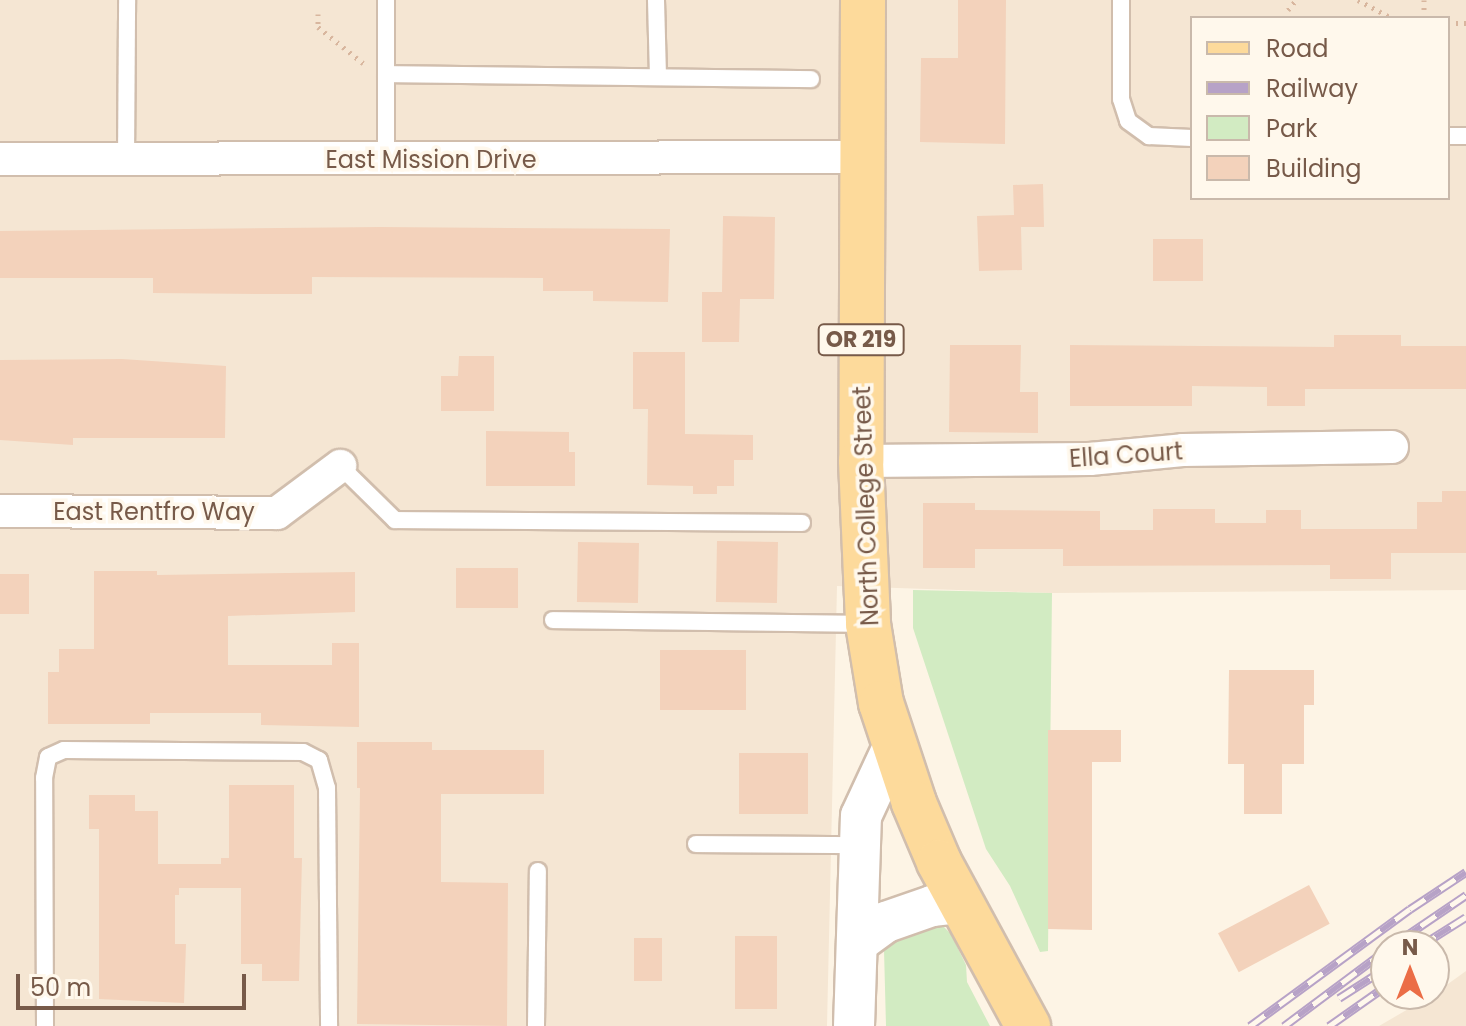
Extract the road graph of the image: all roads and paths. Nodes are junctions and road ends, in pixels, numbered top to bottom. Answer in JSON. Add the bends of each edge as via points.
{"nodes":[{"id":1,"x":127,"y":0,"type":"edge"},
{"id":2,"x":386,"y":0,"type":"edge"},
{"id":3,"x":656,"y":0,"type":"edge"},
{"id":4,"x":863,"y":0,"type":"edge"},
{"id":5,"x":1121,"y":0,"type":"edge"},
{"id":6,"x":1296,"y":0,"type":"edge"},
{"id":7,"x":1358,"y":0,"type":"edge"},
{"id":8,"x":1288,"y":10,"type":"dead end"},
{"id":9,"x":318,"y":14,"type":"dead end"},
{"id":10,"x":1388,"y":16,"type":"edge"},
{"id":11,"x":386,"y":74,"type":"junction"},
{"id":12,"x":363,"y":75,"type":"dead end"},
{"id":13,"x":658,"y":76,"type":"junction"},
{"id":14,"x":811,"y":79,"type":"dead end"},
{"id":15,"x":1190,"y":138,"type":"edge"},
{"id":16,"x":862,"y":157,"type":"junction"},
{"id":17,"x":0,"y":159,"type":"edge"},
{"id":18,"x":126,"y":160,"type":"junction"},
{"id":19,"x":386,"y":160,"type":"junction"},
{"id":20,"x":1392,"y":447,"type":"dead end"},
{"id":21,"x":861,"y":461,"type":"junction"},
{"id":22,"x":340,"y":466,"type":"joint"},
{"id":23,"x":0,"y":511,"type":"edge"},
{"id":24,"x":802,"y":523,"type":"dead end"},
{"id":25,"x":553,"y":620,"type":"dead end"},
{"id":26,"x":868,"y":624,"type":"junction"},
{"id":27,"x":893,"y":747,"type":"junction"},
{"id":28,"x":696,"y":844,"type":"dead end"},
{"id":29,"x":860,"y":845,"type":"junction"},
{"id":30,"x":538,"y":871,"type":"dead end"},
{"id":31,"x":961,"y":903,"type":"junction"},
{"id":32,"x":857,"y":943,"type":"junction"},
{"id":33,"x":45,"y":1026,"type":"edge"},
{"id":34,"x":329,"y":1026,"type":"edge"},
{"id":35,"x":536,"y":1026,"type":"edge"},
{"id":36,"x":854,"y":1026,"type":"edge"},
{"id":37,"x":1028,"y":1026,"type":"edge"}],
"edges":[{"from":1,"to":18,"type":"lane"},
{"from":2,"to":11,"type":"lane"},
{"from":3,"to":13,"type":"lane"},
{"from":4,"to":16,"type":"main road","name":"North College Street","number":"OR 219"},
{"from":5,"to":15,"type":"lane","via":[[1121,99],[1128,121],[1149,136]]},
{"from":6,"to":8,"type":"path"},
{"from":7,"to":10,"type":"path"},
{"from":9,"to":12,"type":"path","via":[[318,27],[363,61]]},
{"from":11,"to":13,"type":"lane"},
{"from":11,"to":19,"type":"lane"},
{"from":13,"to":14,"type":"lane"},
{"from":16,"to":19,"type":"street","name":"East Mission Drive"},
{"from":16,"to":21,"type":"main road","name":"North College Street","number":"OR 219"},
{"from":17,"to":18,"type":"street","name":"East Mission Drive"},
{"from":18,"to":19,"type":"street","name":"East Mission Drive"},
{"from":20,"to":21,"type":"street","name":"Ella Court","via":[[1183,450],[1090,459]]},
{"from":21,"to":26,"type":"main road","name":"North College Street","number":"OR 219"},
{"from":22,"to":23,"type":"street","name":"East Rentfro Way","via":[[277,513]]},
{"from":22,"to":24,"type":"lane","via":[[395,520]]},
{"from":25,"to":26,"type":"lane"},
{"from":26,"to":27,"type":"main road","name":"North College Street","number":"OR 219"},
{"from":27,"to":29,"type":"street","via":[[861,816]]},
{"from":27,"to":31,"type":"main road","name":"North College Street","number":"OR 219"},
{"from":28,"to":29,"type":"lane"},
{"from":29,"to":32,"type":"street"},
{"from":30,"to":35,"type":"lane"},
{"from":31,"to":32,"type":"street","via":[[932,906],[886,922]]},
{"from":31,"to":37,"type":"main road","name":"North College Street","number":"OR 219"},
{"from":32,"to":36,"type":"street"},
{"from":33,"to":34,"type":"lane","via":[[44,778],[48,757],[64,750],[303,752],[319,760],[327,788]]}]}
